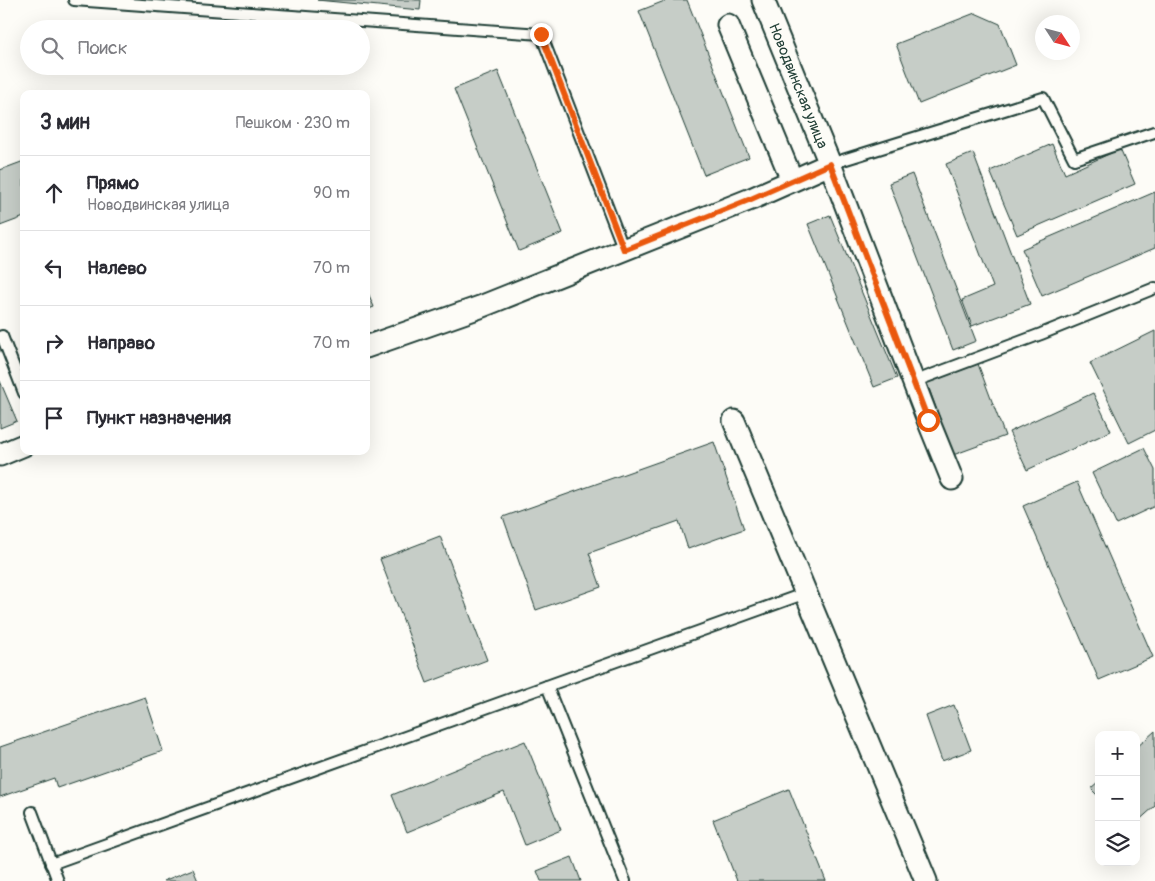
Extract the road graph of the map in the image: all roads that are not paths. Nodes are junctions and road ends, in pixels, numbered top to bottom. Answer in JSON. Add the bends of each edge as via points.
{"nodes":[{"id":1,"x":74,"y":0,"type":"edge"},
{"id":2,"x":763,"y":0,"type":"edge"},
{"id":3,"x":349,"y":20,"type":"edge"},
{"id":4,"x":370,"y":22,"type":"edge"},
{"id":5,"x":728,"y":25,"type":"dead end"},
{"id":6,"x":1154,"y":132,"type":"edge"},
{"id":7,"x":830,"y":164,"type":"junction"},
{"id":8,"x":792,"y":180,"type":"junction"},
{"id":9,"x":624,"y":250,"type":"junction"},
{"id":10,"x":1155,"y":288,"type":"edge"},
{"id":11,"x":0,"y":337,"type":"edge"},
{"id":12,"x":370,"y":346,"type":"edge"},
{"id":13,"x":913,"y":382,"type":"junction"},
{"id":14,"x":20,"y":383,"type":"edge"},
{"id":15,"x":734,"y":421,"type":"dead end"},
{"id":16,"x":20,"y":447,"type":"edge"},
{"id":17,"x":0,"y":455,"type":"edge"},
{"id":18,"x":952,"y":479,"type":"dead end"},
{"id":19,"x":806,"y":593,"type":"junction"},
{"id":20,"x":547,"y":686,"type":"junction"},
{"id":21,"x":32,"y":812,"type":"dead end"},
{"id":22,"x":51,"y":864,"type":"junction"},
{"id":23,"x":58,"y":881,"type":"edge"},
{"id":24,"x":625,"y":881,"type":"edge"},
{"id":25,"x":926,"y":881,"type":"edge"}],
"edges":[{"from":1,"to":3,"type":"lane"},
{"from":2,"to":7,"type":"street","name":"Новодвинская улица"},
{"from":4,"to":9,"type":"lane","via":[[541,34]]},
{"from":5,"to":8,"type":"street"},
{"from":6,"to":7,"type":"lane","via":[[1074,159],[1043,98]]},
{"from":7,"to":8,"type":"street"},
{"from":7,"to":13,"type":"street","name":"Новодвинская улица"},
{"from":8,"to":9,"type":"street"},
{"from":9,"to":12,"type":"street","via":[[480,307]]},
{"from":10,"to":13,"type":"lane"},
{"from":11,"to":14,"type":"lane"},
{"from":13,"to":18,"type":"street","name":"Новодвинская улица"},
{"from":15,"to":19,"type":"street"},
{"from":16,"to":17,"type":"street"},
{"from":19,"to":20,"type":"lane"},
{"from":19,"to":25,"type":"street"},
{"from":20,"to":22,"type":"lane"},
{"from":20,"to":24,"type":"lane"},
{"from":21,"to":22,"type":"lane"},
{"from":22,"to":23,"type":"lane"}]}
